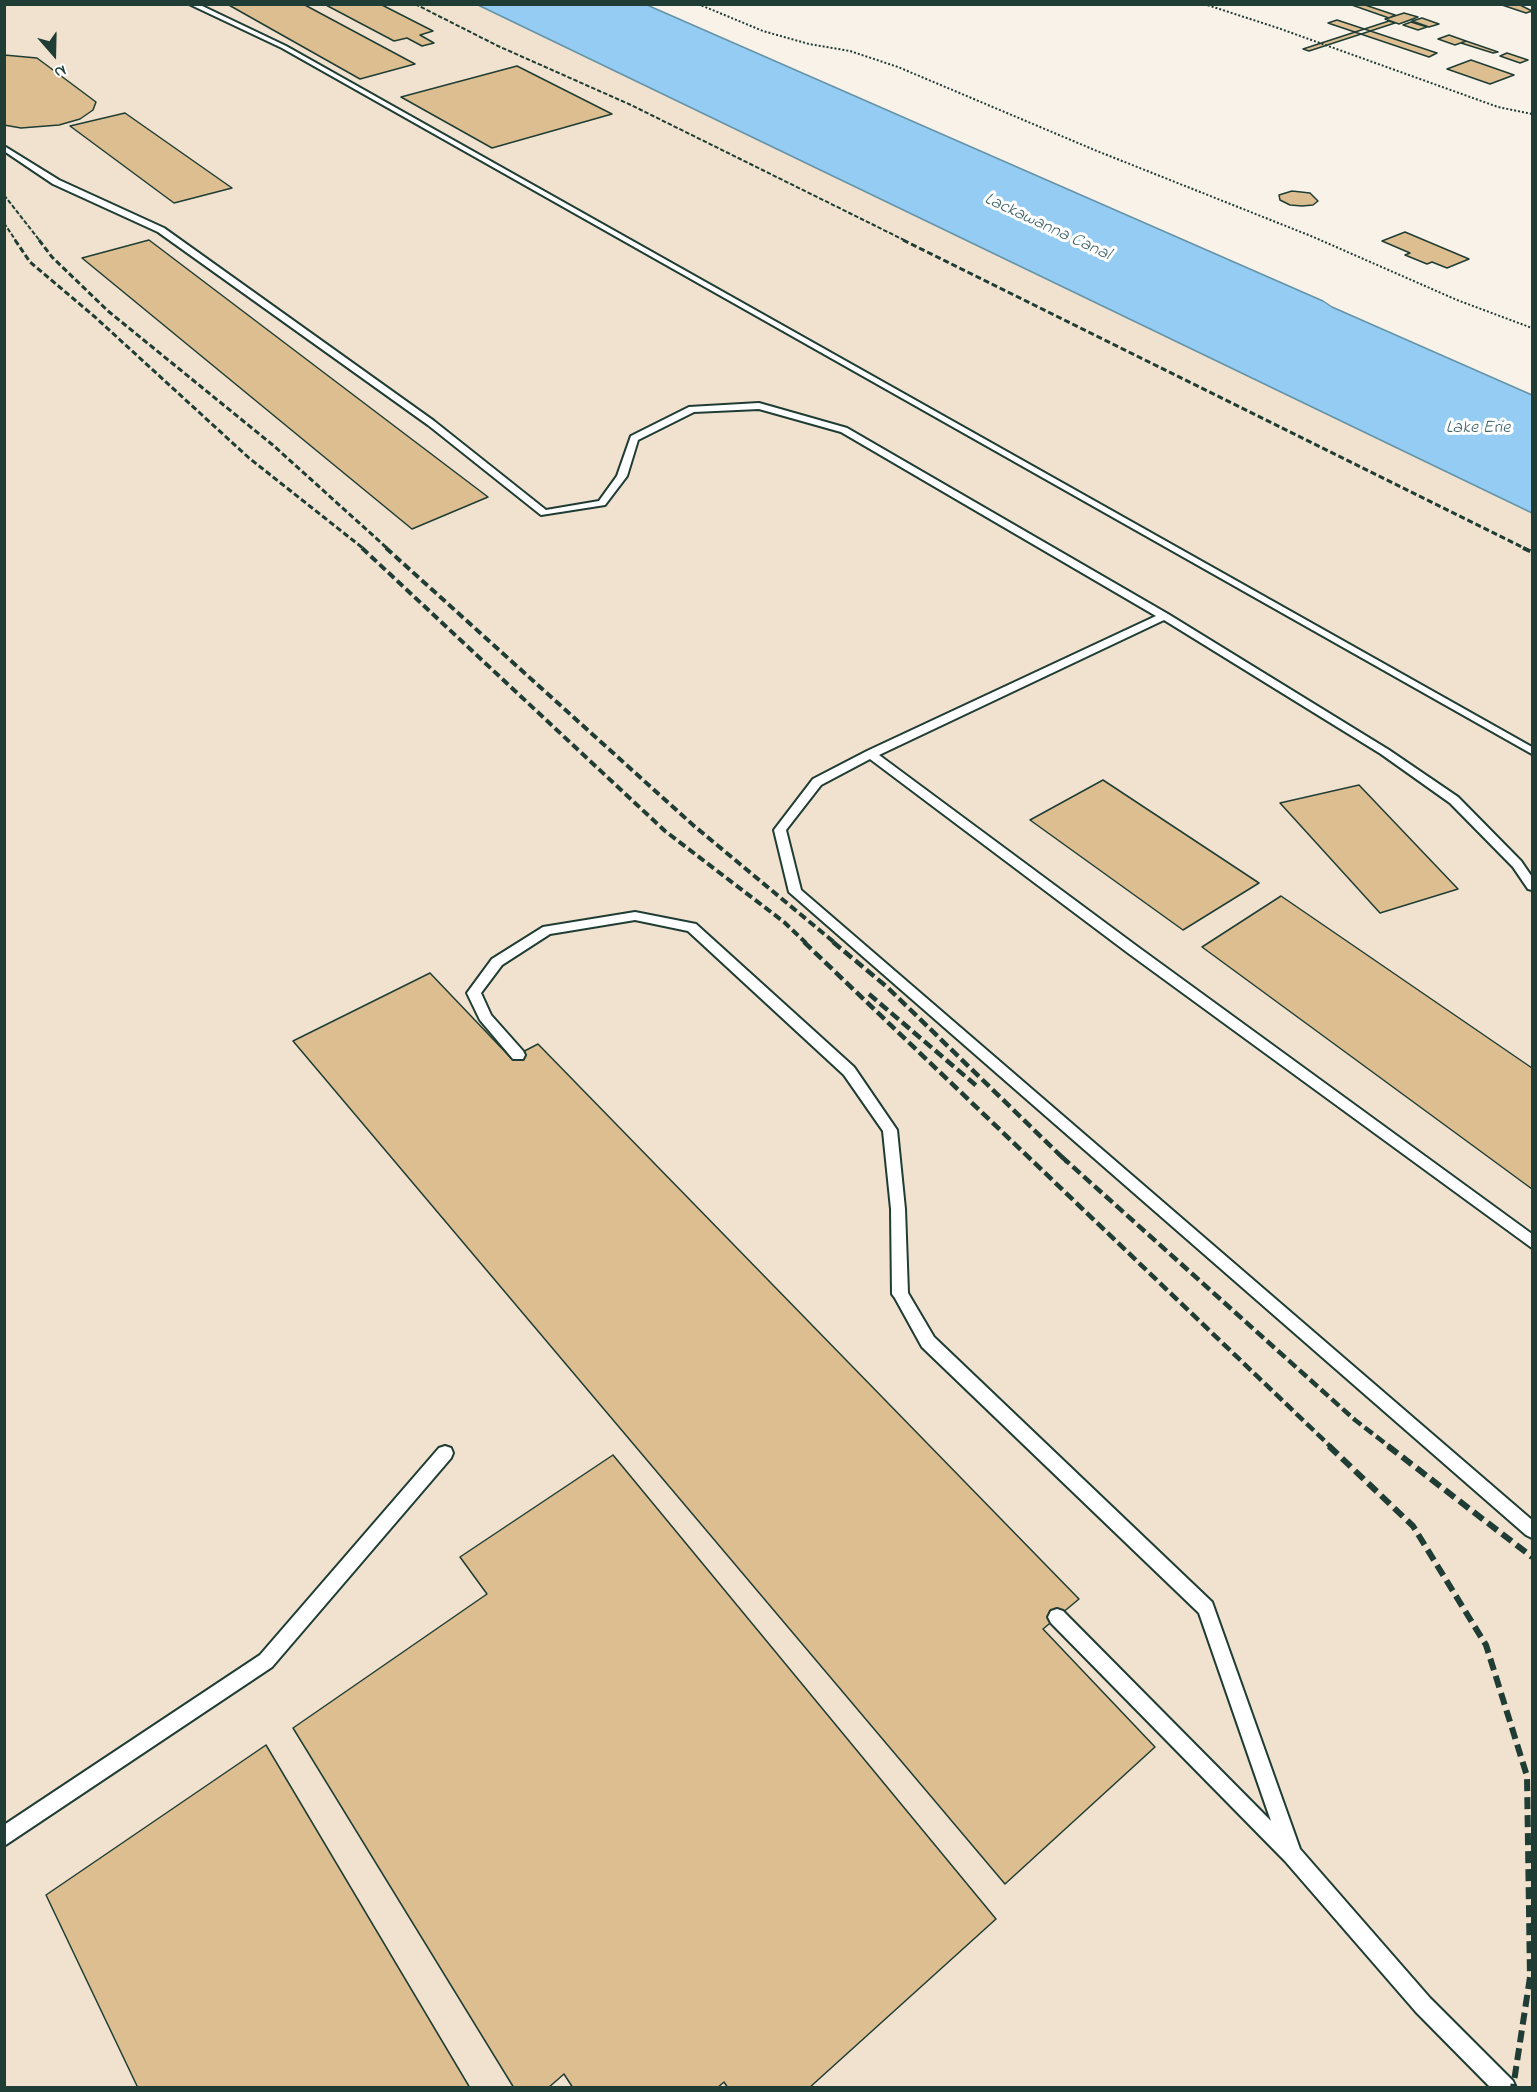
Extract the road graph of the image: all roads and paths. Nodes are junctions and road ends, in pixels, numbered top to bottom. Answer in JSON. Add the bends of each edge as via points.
{"nodes":[{"id":1,"x":192,"y":4,"type":"edge"},
{"id":2,"x":698,"y":4,"type":"edge"},
{"id":3,"x":1204,"y":4,"type":"edge"},
{"id":4,"x":1533,"y":114,"type":"edge"},
{"id":5,"x":4,"y":148,"type":"edge"},
{"id":6,"x":1533,"y":328,"type":"edge"},
{"id":7,"x":1164,"y":616,"type":"junction"},
{"id":8,"x":1533,"y":751,"type":"edge"},
{"id":9,"x":871,"y":754,"type":"junction"},
{"id":10,"x":1533,"y":886,"type":"edge"},
{"id":11,"x":518,"y":1055,"type":"dead end"},
{"id":12,"x":1533,"y":1242,"type":"edge"},
{"id":13,"x":445,"y":1452,"type":"dead end"},
{"id":14,"x":1533,"y":1530,"type":"edge"},
{"id":15,"x":1057,"y":1617,"type":"dead end"},
{"id":16,"x":4,"y":1837,"type":"edge"},
{"id":17,"x":1292,"y":1855,"type":"junction"},
{"id":18,"x":1506,"y":2088,"type":"edge"}],
"edges":[{"from":1,"to":8,"type":"lane","via":[[284,47]]},
{"from":2,"to":6,"type":"path","via":[[763,32],[850,51],[898,67]]},
{"from":3,"to":4,"type":"path","via":[[1498,107]]},
{"from":5,"to":7,"type":"lane","via":[[56,182],[161,230],[431,423],[544,513],[602,503],[621,476],[634,438],[692,409],[759,406],[844,430]]},
{"from":7,"to":9,"type":"lane"},
{"from":7,"to":10,"type":"lane","via":[[1375,746],[1454,800],[1517,864]]},
{"from":9,"to":12,"type":"lane"},
{"from":9,"to":14,"type":"lane","via":[[817,782],[780,830],[795,892]]},
{"from":11,"to":17,"type":"lane","via":[[485,1017],[474,993],[497,962],[547,930],[635,916],[692,927],[849,1071],[890,1130],[898,1209],[900,1294],[928,1342],[1206,1608]]},
{"from":13,"to":16,"type":"lane","via":[[266,1661]]},
{"from":15,"to":17,"type":"lane"},
{"from":17,"to":18,"type":"lane","via":[[1423,2005]]}]}
